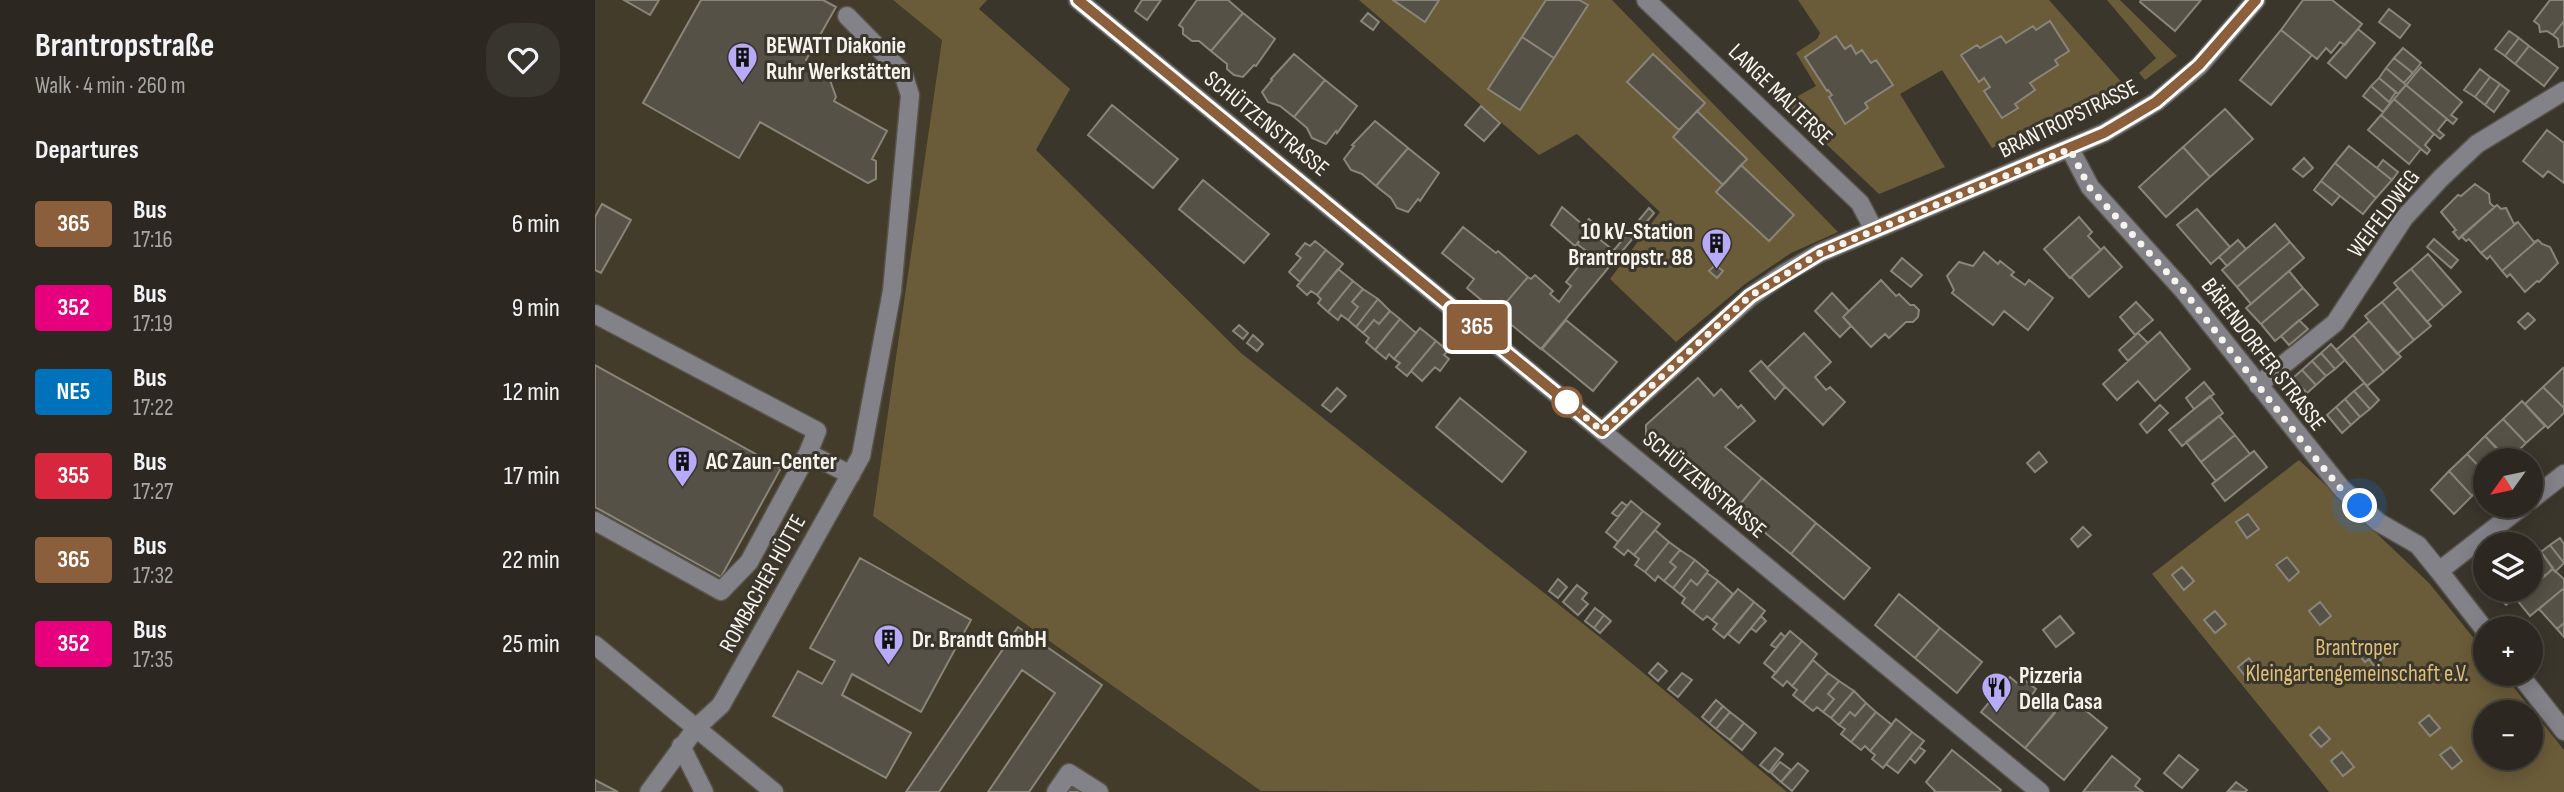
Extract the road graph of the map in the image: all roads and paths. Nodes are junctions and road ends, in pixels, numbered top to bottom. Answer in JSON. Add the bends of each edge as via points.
{"nodes":[{"id":1,"x":1078,"y":0,"type":"edge"},
{"id":2,"x":1646,"y":0,"type":"edge"},
{"id":3,"x":2256,"y":0,"type":"edge"},
{"id":4,"x":847,"y":16,"type":"dead end"},
{"id":5,"x":2564,"y":90,"type":"edge"},
{"id":6,"x":2070,"y":149,"type":"junction"},
{"id":7,"x":1874,"y":230,"type":"junction"},
{"id":8,"x":595,"y":314,"type":"edge"},
{"id":9,"x":2258,"y":385,"type":"junction"},
{"id":10,"x":1602,"y":431,"type":"junction"},
{"id":11,"x":808,"y":453,"type":"junction"},
{"id":12,"x":2564,"y":474,"type":"edge"},
{"id":13,"x":851,"y":475,"type":"junction"},
{"id":14,"x":2543,"y":491,"type":"edge"},
{"id":15,"x":2507,"y":518,"type":"edge"},
{"id":16,"x":595,"y":521,"type":"edge"},
{"id":17,"x":2439,"y":571,"type":"junction"},
{"id":18,"x":2474,"y":616,"type":"edge"},
{"id":19,"x":595,"y":645,"type":"edge"},
{"id":20,"x":2528,"y":686,"type":"edge"},
{"id":21,"x":696,"y":728,"type":"junction"},
{"id":22,"x":2564,"y":732,"type":"edge"},
{"id":23,"x":681,"y":746,"type":"junction"},
{"id":24,"x":649,"y":792,"type":"edge"},
{"id":25,"x":704,"y":792,"type":"edge"},
{"id":26,"x":774,"y":792,"type":"edge"},
{"id":27,"x":1056,"y":792,"type":"edge"},
{"id":28,"x":1099,"y":792,"type":"edge"},
{"id":29,"x":2040,"y":792,"type":"edge"}],
"edges":[{"from":1,"to":10,"type":"street","name":"SCHÜTZENSTRASSE"},
{"from":2,"to":7,"type":"street","name":"LANGE MALTERSE","via":[[1860,203]]},
{"from":3,"to":6,"type":"street","name":"BRANTROPSTRASSE","via":[[2199,65],[2156,102]]},
{"from":4,"to":13,"type":"street","name":"ROMBACHER HÜTTE","via":[[903,73],[909,94],[892,291],[862,456]]},
{"from":5,"to":9,"type":"street","name":"WEIFELDWEG","via":[[2477,144],[2441,178],[2404,218],[2335,323]]},
{"from":6,"to":7,"type":"street","name":"BRANTROPSTRASSE"},
{"from":6,"to":9,"type":"street","name":"BÄRENDORFER STRASSE","via":[[2089,187],[2183,290]]},
{"from":7,"to":10,"type":"street","name":"BRANTROPSTRASSE","via":[[1820,253],[1750,296]]},
{"from":8,"to":11,"type":"street","via":[[817,431]]},
{"from":9,"to":17,"type":"street","name":"BÄRENDORFER STRASSE","via":[[2341,489],[2378,522],[2418,545]]},
{"from":10,"to":29,"type":"street","name":"SCHÜTZENSTRASSE"},
{"from":11,"to":13,"type":"street"},
{"from":11,"to":16,"type":"street","via":[[749,562],[722,591]]},
{"from":12,"to":14,"type":"street"},
{"from":13,"to":21,"type":"street","name":"ROMBACHER HÜTTE","via":[[721,705]]},
{"from":15,"to":17,"type":"street"},
{"from":17,"to":18,"type":"street","name":"BÄRENDORFER STRASSE"},
{"from":19,"to":21,"type":"street"},
{"from":20,"to":22,"type":"street"},
{"from":21,"to":23,"type":"street","name":"ROMBACHER HÜTTE"},
{"from":21,"to":26,"type":"street"},
{"from":23,"to":24,"type":"street","name":"ROMBACHER HÜTTE"},
{"from":23,"to":25,"type":"street"},
{"from":27,"to":28,"type":"street","via":[[1069,773]]}]}
